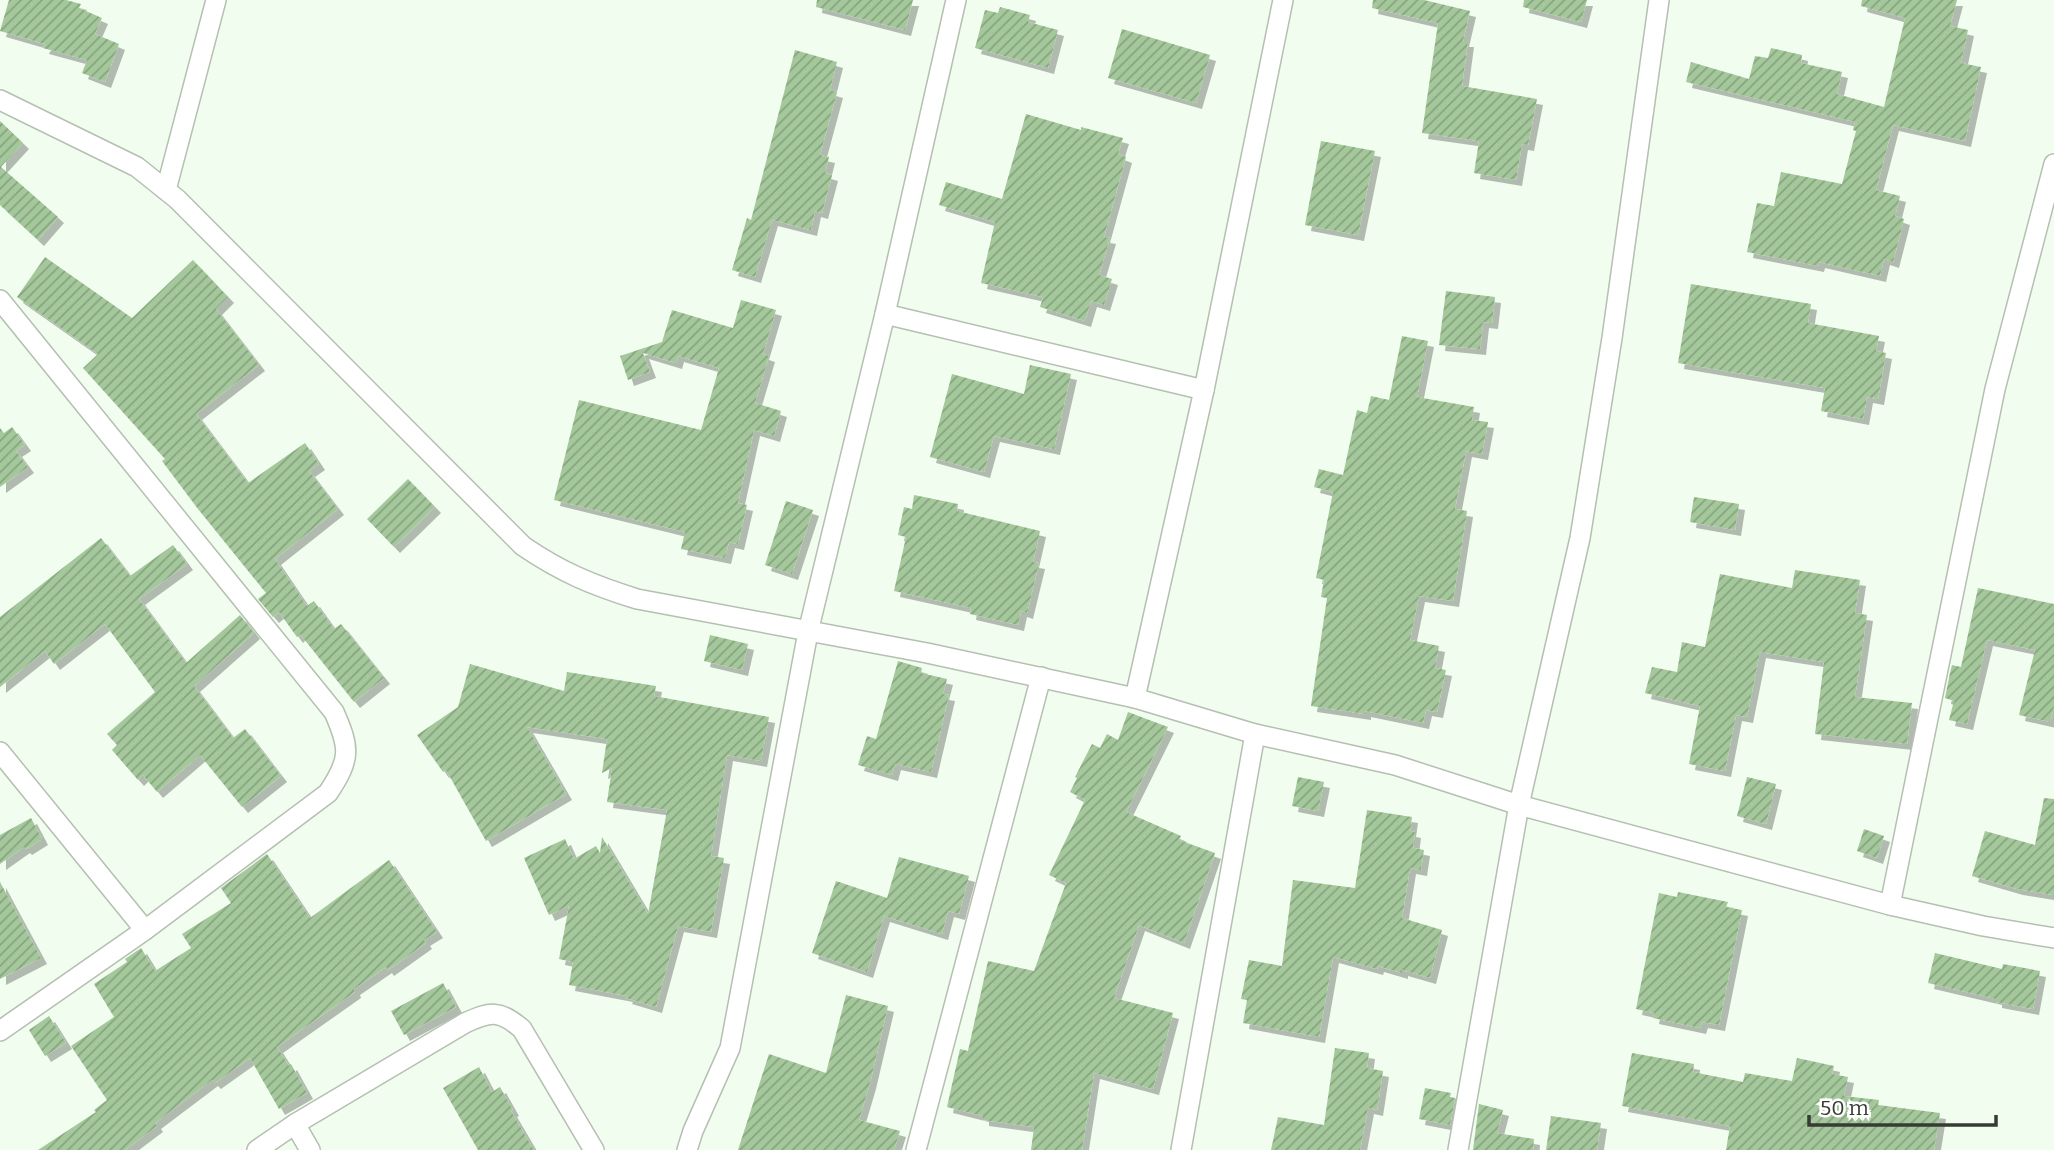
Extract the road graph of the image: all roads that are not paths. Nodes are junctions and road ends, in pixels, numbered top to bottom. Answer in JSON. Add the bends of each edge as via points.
{"nodes":[{"id":1,"x":216,"y":0,"type":"edge"},
{"id":2,"x":956,"y":0,"type":"edge"},
{"id":3,"x":1283,"y":0,"type":"edge"},
{"id":4,"x":1659,"y":0,"type":"edge"},
{"id":5,"x":0,"y":100,"type":"edge"},
{"id":6,"x":2054,"y":164,"type":"edge"},
{"id":7,"x":166,"y":190,"type":"junction"},
{"id":8,"x":0,"y":300,"type":"edge"},
{"id":9,"x":885,"y":314,"type":"junction"},
{"id":10,"x":1204,"y":390,"type":"junction"},
{"id":11,"x":808,"y":632,"type":"junction"},
{"id":12,"x":1041,"y":677,"type":"junction"},
{"id":13,"x":1135,"y":698,"type":"junction"},
{"id":14,"x":1255,"y":734,"type":"junction"},
{"id":15,"x":0,"y":752,"type":"edge"},
{"id":16,"x":1519,"y":805,"type":"junction"},
{"id":17,"x":1890,"y":905,"type":"junction"},
{"id":18,"x":145,"y":930,"type":"junction"},
{"id":19,"x":2054,"y":938,"type":"edge"},
{"id":20,"x":0,"y":1031,"type":"edge"},
{"id":21,"x":295,"y":1124,"type":"junction"},
{"id":22,"x":257,"y":1150,"type":"edge"},
{"id":23,"x":310,"y":1150,"type":"edge"},
{"id":24,"x":594,"y":1150,"type":"edge"},
{"id":25,"x":687,"y":1150,"type":"edge"},
{"id":26,"x":916,"y":1150,"type":"edge"},
{"id":27,"x":1181,"y":1150,"type":"edge"},
{"id":28,"x":1458,"y":1150,"type":"edge"}],
"edges":[{"from":1,"to":7,"type":"street"},
{"from":2,"to":9,"type":"street"},
{"from":3,"to":10,"type":"street"},
{"from":4,"to":16,"type":"street","via":[[1580,538]]},
{"from":5,"to":7,"type":"street","via":[[137,167]]},
{"from":6,"to":17,"type":"street","via":[[1995,389]]},
{"from":7,"to":11,"type":"street","via":[[523,545],[553,566],[636,599]]},
{"from":8,"to":18,"type":"street","via":[[334,712],[345,737],[341,774],[328,793]]},
{"from":9,"to":10,"type":"street"},
{"from":9,"to":11,"type":"street"},
{"from":10,"to":13,"type":"street"},
{"from":11,"to":12,"type":"street"},
{"from":11,"to":25,"type":"street","via":[[730,1048]]},
{"from":12,"to":13,"type":"street"},
{"from":12,"to":26,"type":"street"},
{"from":13,"to":14,"type":"street"},
{"from":14,"to":16,"type":"street","via":[[1395,765]]},
{"from":14,"to":27,"type":"street"},
{"from":15,"to":18,"type":"street"},
{"from":16,"to":17,"type":"street"},
{"from":16,"to":28,"type":"street"},
{"from":17,"to":19,"type":"street"},
{"from":18,"to":20,"type":"street"},
{"from":21,"to":22,"type":"street"},
{"from":21,"to":23,"type":"street"},
{"from":21,"to":24,"type":"street","via":[[465,1023],[495,1013],[522,1029]]}]}
